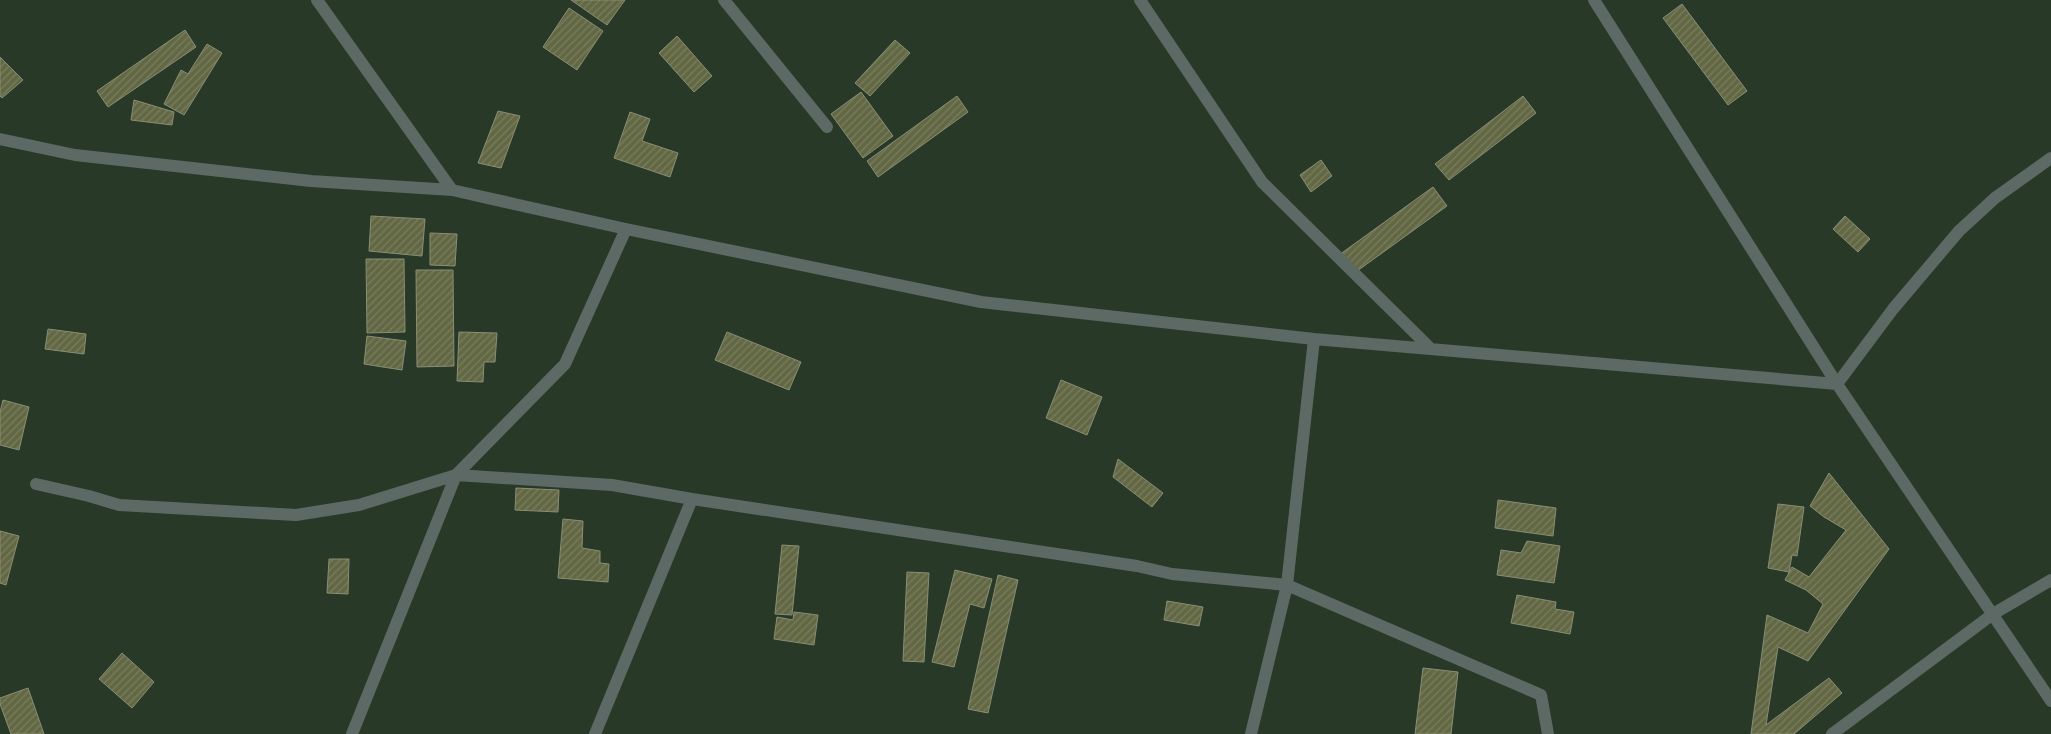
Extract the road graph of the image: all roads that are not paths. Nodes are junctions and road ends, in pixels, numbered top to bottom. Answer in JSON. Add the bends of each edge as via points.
{"nodes":[{"id":1,"x":317,"y":0,"type":"edge"},
{"id":2,"x":724,"y":0,"type":"edge"},
{"id":3,"x":1140,"y":0,"type":"edge"},
{"id":4,"x":1594,"y":0,"type":"edge"},
{"id":5,"x":827,"y":127,"type":"dead end"},
{"id":6,"x":0,"y":138,"type":"edge"},
{"id":7,"x":2051,"y":158,"type":"edge"},
{"id":8,"x":452,"y":190,"type":"junction"},
{"id":9,"x":626,"y":230,"type":"junction"},
{"id":10,"x":1314,"y":339,"type":"junction"},
{"id":11,"x":1430,"y":348,"type":"junction"},
{"id":12,"x":1837,"y":384,"type":"junction"},
{"id":13,"x":456,"y":475,"type":"junction"},
{"id":14,"x":36,"y":484,"type":"dead end"},
{"id":15,"x":692,"y":500,"type":"junction"},
{"id":16,"x":2051,"y":580,"type":"edge"},
{"id":17,"x":1287,"y":585,"type":"junction"},
{"id":18,"x":1993,"y":614,"type":"junction"},
{"id":19,"x":2051,"y":700,"type":"edge"},
{"id":20,"x":352,"y":734,"type":"edge"},
{"id":21,"x":595,"y":734,"type":"edge"},
{"id":22,"x":1251,"y":734,"type":"edge"},
{"id":23,"x":1548,"y":734,"type":"edge"},
{"id":24,"x":1832,"y":734,"type":"edge"}],
"edges":[{"from":1,"to":8,"type":"street"},
{"from":2,"to":5,"type":"street"},
{"from":3,"to":11,"type":"street","via":[[1262,182]]},
{"from":4,"to":12,"type":"street"},
{"from":6,"to":8,"type":"street","via":[[76,155],[311,181]]},
{"from":7,"to":12,"type":"street","via":[[1995,198],[1959,231]]},
{"from":8,"to":9,"type":"street"},
{"from":9,"to":10,"type":"street","via":[[980,302]]},
{"from":9,"to":13,"type":"street","via":[[566,364]]},
{"from":10,"to":11,"type":"street"},
{"from":10,"to":17,"type":"street"},
{"from":11,"to":12,"type":"street"},
{"from":12,"to":18,"type":"street"},
{"from":13,"to":14,"type":"street","via":[[359,505],[296,515],[119,505]]},
{"from":13,"to":15,"type":"street","via":[[612,484]]},
{"from":13,"to":20,"type":"street"},
{"from":15,"to":17,"type":"street","via":[[1119,563],[1172,574]]},
{"from":15,"to":21,"type":"street"},
{"from":16,"to":18,"type":"street"},
{"from":17,"to":22,"type":"street"},
{"from":17,"to":23,"type":"street","via":[[1542,695]]},
{"from":18,"to":19,"type":"street"},
{"from":18,"to":24,"type":"street"}]}
